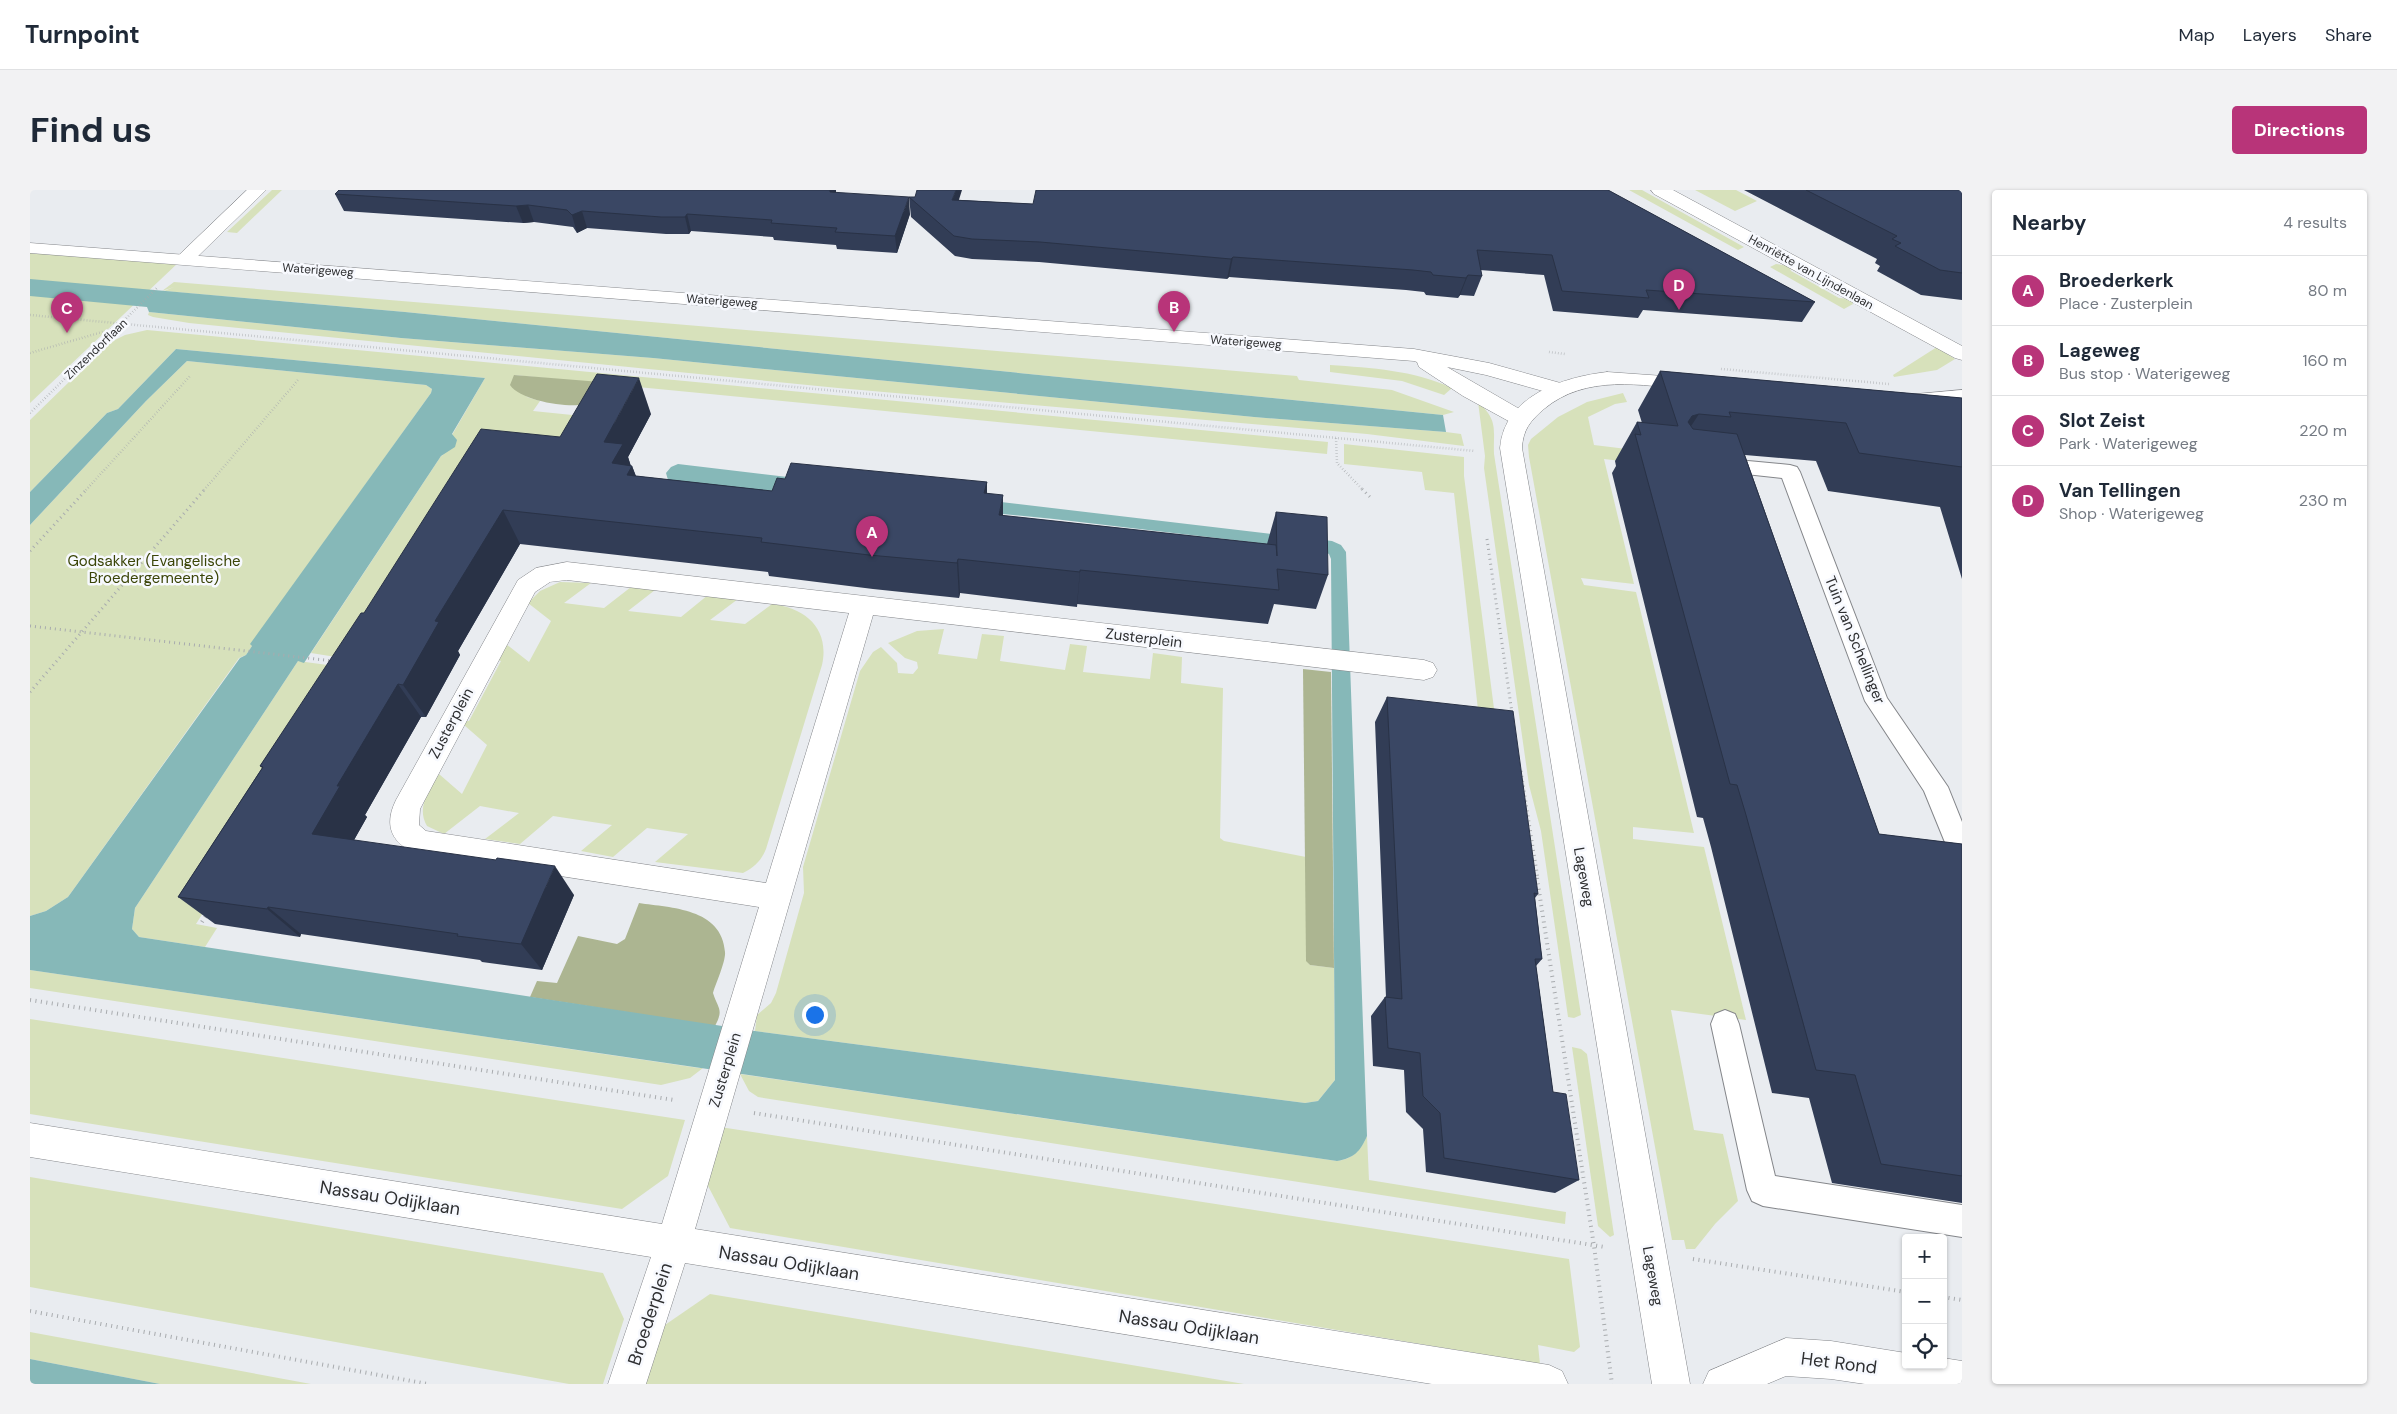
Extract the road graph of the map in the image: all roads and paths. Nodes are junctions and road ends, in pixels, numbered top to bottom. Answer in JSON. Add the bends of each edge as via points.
{"nodes":[{"id":1,"x":257,"y":190,"type":"edge"},
{"id":2,"x":1660,"y":190,"type":"edge"},
{"id":3,"x":30,"y":248,"type":"edge"},
{"id":4,"x":185,"y":259,"type":"junction"},
{"id":5,"x":161,"y":284,"type":"dead end"},
{"id":6,"x":30,"y":315,"type":"edge"},
{"id":7,"x":124,"y":322,"type":"junction"},
{"id":8,"x":117,"y":328,"type":"junction"},
{"id":9,"x":1545,"y":352,"type":"dead end"},
{"id":10,"x":30,"y":353,"type":"edge"},
{"id":11,"x":1574,"y":354,"type":"dead end"},
{"id":12,"x":1962,"y":354,"type":"edge"},
{"id":13,"x":1414,"y":355,"type":"junction"},
{"id":14,"x":192,"y":375,"type":"dead end"},
{"id":15,"x":1714,"y":377,"type":"joint"},
{"id":16,"x":298,"y":380,"type":"dead end"},
{"id":17,"x":1895,"y":385,"type":"dead end"},
{"id":18,"x":1557,"y":389,"type":"junction"},
{"id":19,"x":1962,"y":396,"type":"edge"},
{"id":20,"x":30,"y":413,"type":"edge"},
{"id":21,"x":1962,"y":414,"type":"edge"},
{"id":22,"x":1521,"y":419,"type":"junction"},
{"id":23,"x":1336,"y":438,"type":"junction"},
{"id":24,"x":1477,"y":443,"type":"dead end"},
{"id":25,"x":1694,"y":462,"type":"edge"},
{"id":26,"x":1370,"y":497,"type":"dead end"},
{"id":27,"x":1487,"y":538,"type":"dead end"},
{"id":28,"x":30,"y":551,"type":"edge"},
{"id":29,"x":864,"y":605,"type":"junction"},
{"id":30,"x":30,"y":626,"type":"edge"},
{"id":31,"x":80,"y":632,"type":"junction"},
{"id":32,"x":336,"y":662,"type":"edge"},
{"id":33,"x":1424,"y":670,"type":"dead end"},
{"id":34,"x":30,"y":692,"type":"edge"},
{"id":35,"x":1514,"y":723,"type":"edge"},
{"id":36,"x":1519,"y":762,"type":"edge"},
{"id":37,"x":1962,"y":854,"type":"edge"},
{"id":38,"x":776,"y":897,"type":"junction"},
{"id":39,"x":213,"y":906,"type":"edge"},
{"id":40,"x":202,"y":922,"type":"edge"},
{"id":41,"x":30,"y":1000,"type":"edge"},
{"id":42,"x":1725,"y":1024,"type":"dead end"},
{"id":43,"x":718,"y":1093,"type":"junction"},
{"id":44,"x":30,"y":1140,"type":"edge"},
{"id":45,"x":1962,"y":1221,"type":"edge"},
{"id":46,"x":673,"y":1244,"type":"junction"},
{"id":47,"x":1594,"y":1246,"type":"junction"},
{"id":48,"x":1649,"y":1252,"type":"junction"},
{"id":49,"x":1902,"y":1291,"type":"edge"},
{"id":50,"x":1947,"y":1298,"type":"edge"},
{"id":51,"x":1962,"y":1300,"type":"edge"},
{"id":52,"x":30,"y":1311,"type":"edge"},
{"id":53,"x":1962,"y":1380,"type":"edge"},
{"id":54,"x":428,"y":1384,"type":"edge"},
{"id":55,"x":627,"y":1384,"type":"edge"},
{"id":56,"x":1549,"y":1384,"type":"edge"},
{"id":57,"x":1612,"y":1384,"type":"edge"},
{"id":58,"x":1671,"y":1384,"type":"edge"},
{"id":59,"x":1722,"y":1384,"type":"edge"}],
"edges":[{"from":1,"to":4,"type":"street"},
{"from":2,"to":12,"type":"street","name":"Henriëtte van Lijndenlaan"},
{"from":3,"to":4,"type":"street","name":"Waterigeweg"},
{"from":4,"to":13,"type":"street","name":"Waterigeweg"},
{"from":5,"to":7,"type":"path","name":"Zinzendorflaan"},
{"from":6,"to":7,"type":"path"},
{"from":7,"to":8,"type":"path","name":"Zinzendorflaan"},
{"from":7,"to":23,"type":"path"},
{"from":8,"to":10,"type":"path"},
{"from":8,"to":20,"type":"path","name":"Zinzendorflaan"},
{"from":9,"to":11,"type":"path"},
{"from":13,"to":18,"type":"street","name":"Waterigeweg","via":[[1489,369]]},
{"from":13,"to":22,"type":"street","name":"Waterigeweg"},
{"from":14,"to":28,"type":"path"},
{"from":15,"to":17,"type":"path"},
{"from":15,"to":18,"type":"street","via":[[1594,378],[1575,381]]},
{"from":16,"to":31,"type":"path"},
{"from":18,"to":22,"type":"street","name":"Lageweg","via":[[1543,396]]},
{"from":19,"to":21,"type":"street","via":[[1901,403]]},
{"from":22,"to":48,"type":"street","name":"Lageweg","via":[[1512,430],[1511,448]]},
{"from":23,"to":24,"type":"path","via":[[1478,452]]},
{"from":23,"to":26,"type":"path","via":[[1336,463]]},
{"from":25,"to":37,"type":"lane","name":"Tuin van Schellinger","via":[[1790,472],[1877,701],[1935,786]]},
{"from":27,"to":35,"type":"path"},
{"from":29,"to":33,"type":"street","name":"Zusterplein"},
{"from":29,"to":38,"type":"street","name":"Zusterplein"},
{"from":29,"to":38,"type":"street","name":"Zusterplein","via":[[567,572],[544,574],[526,586],[406,808],[404,830],[419,842]]},
{"from":30,"to":31,"type":"path"},
{"from":31,"to":32,"type":"path"},
{"from":31,"to":34,"type":"path"},
{"from":36,"to":47,"type":"path"},
{"from":38,"to":43,"type":"street","name":"Zusterplein"},
{"from":39,"to":40,"type":"path"},
{"from":41,"to":43,"type":"path"},
{"from":42,"to":45,"type":"lane","via":[[1763,1190]]},
{"from":43,"to":46,"type":"street","name":"Zusterplein"},
{"from":43,"to":47,"type":"path"},
{"from":44,"to":46,"type":"street","name":"Nassau Odijklaan"},
{"from":46,"to":55,"type":"street","name":"Broederplein"},
{"from":46,"to":56,"type":"street","name":"Nassau Odijklaan"},
{"from":47,"to":57,"type":"path"},
{"from":48,"to":49,"type":"path"},
{"from":48,"to":58,"type":"street","name":"Lageweg"},
{"from":50,"to":51,"type":"path"},
{"from":52,"to":54,"type":"path"},
{"from":53,"to":59,"type":"street","name":"Het Rond","via":[[1831,1360],[1786,1357]]}]}
